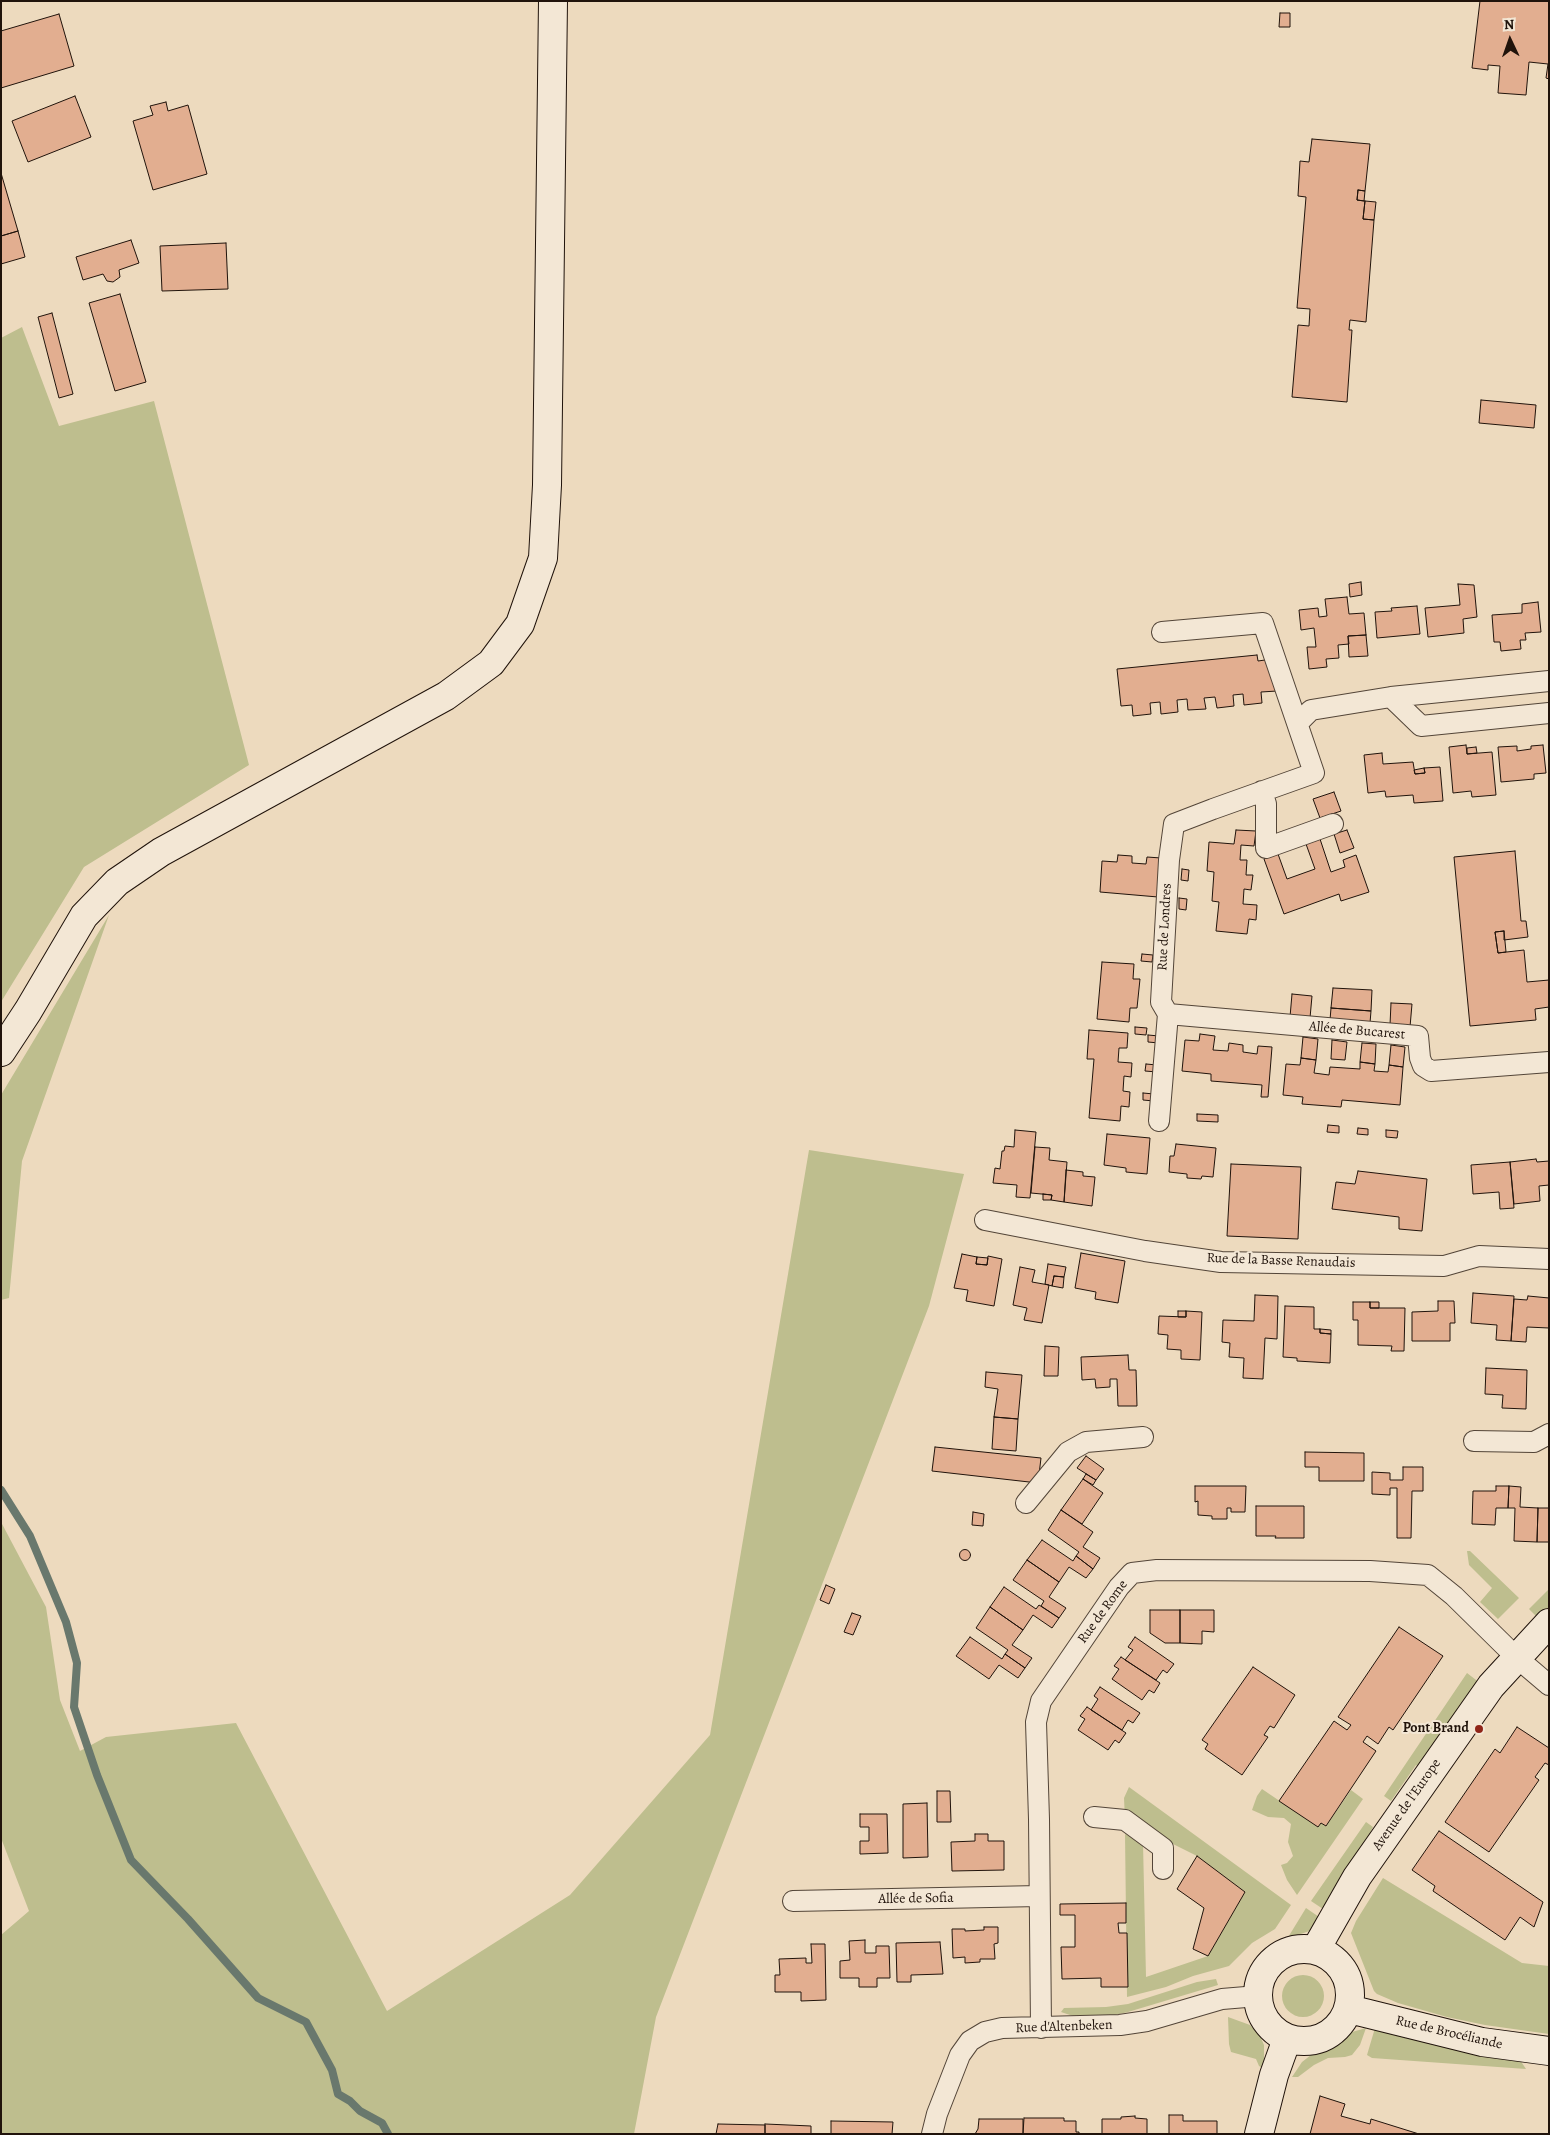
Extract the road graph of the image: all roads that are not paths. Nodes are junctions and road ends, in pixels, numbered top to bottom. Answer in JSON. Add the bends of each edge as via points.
{"nodes":[{"id":1,"x":553,"y":1,"type":"edge"},
{"id":2,"x":1162,"y":632,"type":"dead end"},
{"id":3,"x":1549,"y":681,"type":"edge"},
{"id":4,"x":1391,"y":697,"type":"junction"},
{"id":5,"x":1549,"y":713,"type":"edge"},
{"id":6,"x":1298,"y":723,"type":"junction"},
{"id":7,"x":1262,"y":791,"type":"junction"},
{"id":8,"x":1334,"y":824,"type":"dead end"},
{"id":9,"x":1168,"y":1014,"type":"junction"},
{"id":10,"x":1,"y":1052,"type":"edge"},
{"id":11,"x":1549,"y":1062,"type":"edge"},
{"id":12,"x":1159,"y":1121,"type":"dead end"},
{"id":13,"x":985,"y":1220,"type":"dead end"},
{"id":14,"x":1549,"y":1259,"type":"edge"},
{"id":15,"x":1549,"y":1434,"type":"edge"},
{"id":16,"x":1143,"y":1437,"type":"dead end"},
{"id":17,"x":1474,"y":1441,"type":"dead end"},
{"id":18,"x":1026,"y":1504,"type":"dead end"},
{"id":19,"x":1549,"y":1623,"type":"edge"},
{"id":20,"x":1516,"y":1657,"type":"junction"},
{"id":21,"x":1549,"y":1686,"type":"edge"},
{"id":22,"x":1094,"y":1817,"type":"dead end"},
{"id":23,"x":1163,"y":1870,"type":"dead end"},
{"id":24,"x":1039,"y":1896,"type":"junction"},
{"id":25,"x":792,"y":1901,"type":"dead end"},
{"id":26,"x":1316,"y":1950,"type":"junction"},
{"id":27,"x":1258,"y":1996,"type":"junction"},
{"id":28,"x":1349,"y":2009,"type":"junction"},
{"id":29,"x":1041,"y":2028,"type":"junction"},
{"id":30,"x":1288,"y":2039,"type":"junction"},
{"id":31,"x":1549,"y":2051,"type":"edge"},
{"id":32,"x":932,"y":2134,"type":"edge"},
{"id":33,"x":1259,"y":2134,"type":"edge"}],
"edges":[{"from":1,"to":10,"type":"street","via":[[547,485],[543,558],[520,624],[491,663],[446,696],[161,852],[117,882],[84,916]]},
{"from":2,"to":6,"type":"street","name":"Rue de Londres","via":[[1263,623]]},
{"from":3,"to":4,"type":"street"},
{"from":4,"to":5,"type":"street","via":[[1420,726]]},
{"from":4,"to":6,"type":"street","via":[[1312,710]]},
{"from":6,"to":7,"type":"street","name":"Rue de Londres","via":[[1314,773]]},
{"from":7,"to":8,"type":"street","via":[[1266,804],[1266,848]]},
{"from":7,"to":9,"type":"street","name":"Rue de Londres","via":[[1174,824],[1161,1002]]},
{"from":9,"to":11,"type":"street","name":"Allée de Bucarest","via":[[1418,1036],[1420,1058],[1431,1070]]},
{"from":9,"to":12,"type":"street","name":"Rue de Londres"},
{"from":13,"to":14,"type":"street","name":"Rue de la Basse Renaudais","via":[[1221,1262],[1444,1266],[1479,1256]]},
{"from":15,"to":17,"type":"street","via":[[1534,1442]]},
{"from":16,"to":18,"type":"street","via":[[1086,1442],[1068,1452]]},
{"from":19,"to":20,"type":"street","name":"Avenue de l'Europe"},
{"from":20,"to":21,"type":"street"},
{"from":20,"to":24,"type":"street","name":"Rue de Rome","via":[[1428,1575],[1370,1571],[1157,1570],[1132,1573],[1041,1701],[1036,1722]]},
{"from":20,"to":26,"type":"street","name":"Avenue de l'Europe","via":[[1357,1877]]},
{"from":22,"to":23,"type":"street","via":[[1125,1820],[1163,1848]]},
{"from":24,"to":25,"type":"street","name":"Allée de Sofia"},
{"from":24,"to":29,"type":"street","name":"Rue de Rome"},
{"from":26,"to":27,"type":"street","via":[[1298,1948],[1272,1961],[1259,1983]]},
{"from":26,"to":28,"type":"street","via":[[1342,1966],[1349,1979]]},
{"from":27,"to":29,"type":"street","name":"Rue d'Altenbeken","via":[[1222,2000],[1133,2023]]},
{"from":27,"to":30,"type":"street","via":[[1262,2014],[1272,2029]]},
{"from":28,"to":30,"type":"street","via":[[1340,2026],[1325,2037],[1306,2042]]},
{"from":28,"to":31,"type":"street","name":"Rue de Brocéliande","via":[[1482,2042]]},
{"from":29,"to":32,"type":"street","name":"Rue d'Altenbeken","via":[[992,2030],[970,2041],[953,2070]]},
{"from":30,"to":33,"type":"street","via":[[1274,2075]]}]}
